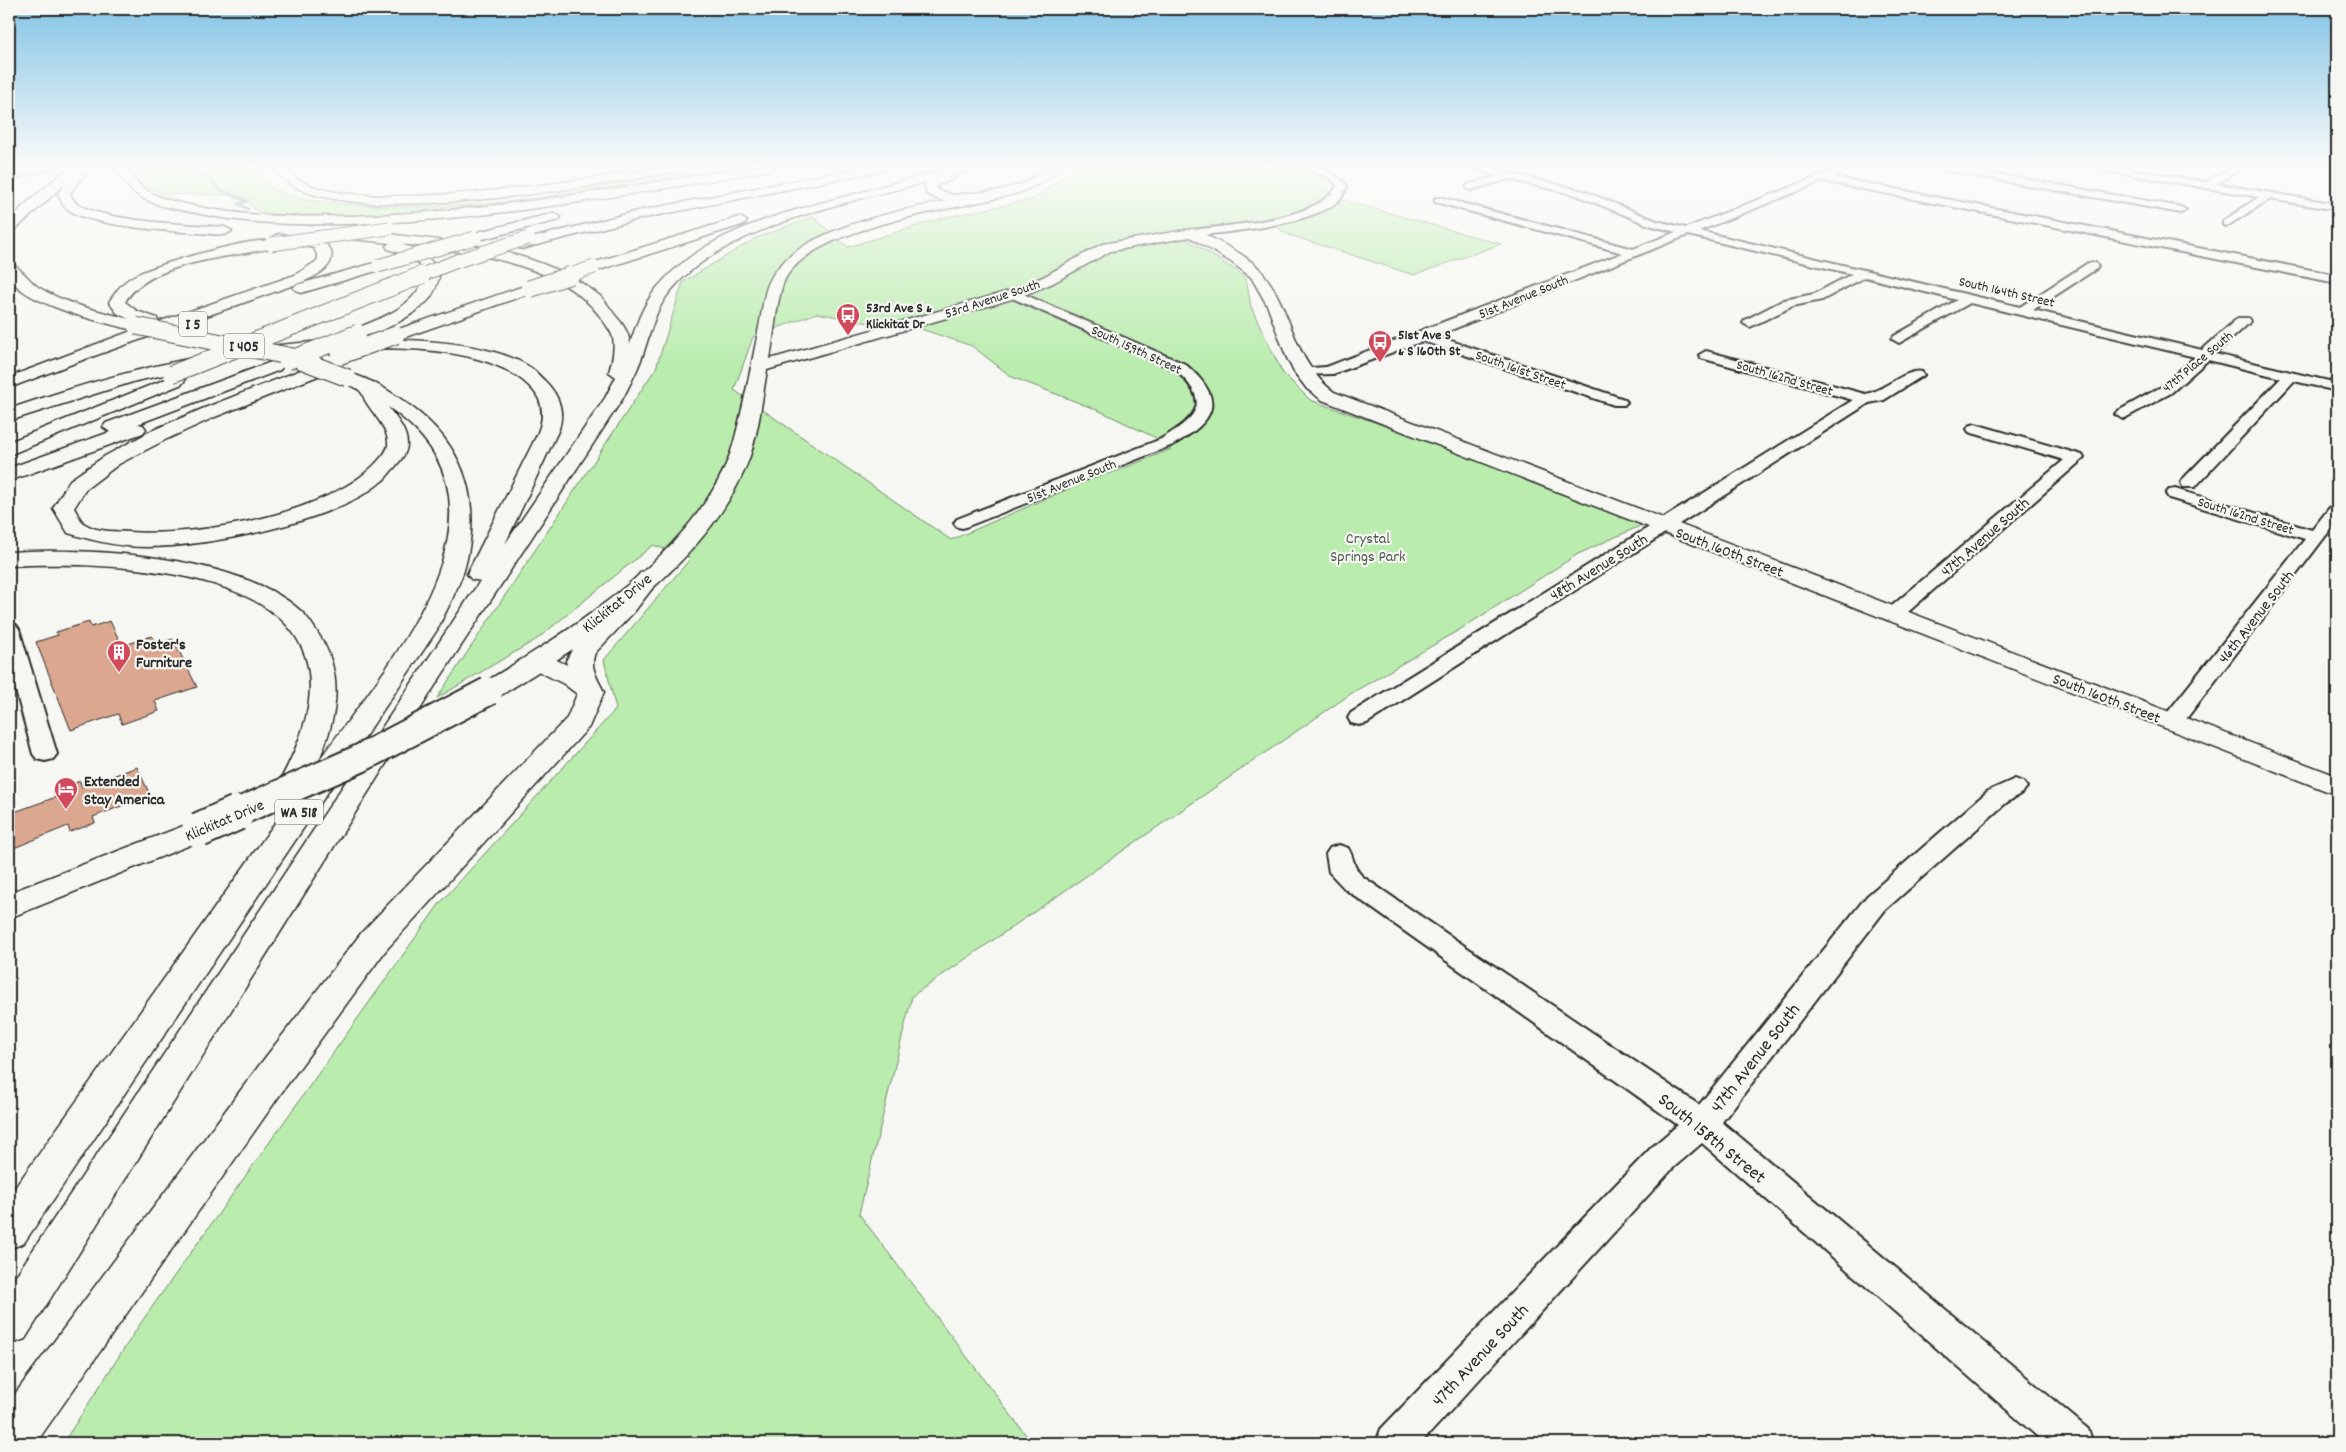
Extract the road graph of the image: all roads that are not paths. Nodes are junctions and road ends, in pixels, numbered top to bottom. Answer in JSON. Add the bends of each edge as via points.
{"nodes":[{"id":1,"x":261,"y":234,"type":"edge"},
{"id":2,"x":273,"y":234,"type":"edge"},
{"id":3,"x":285,"y":234,"type":"edge"},
{"id":4,"x":347,"y":234,"type":"edge"},
{"id":5,"x":488,"y":234,"type":"edge"},
{"id":6,"x":553,"y":234,"type":"edge"},
{"id":7,"x":559,"y":234,"type":"edge"},
{"id":8,"x":700,"y":234,"type":"edge"},
{"id":9,"x":745,"y":234,"type":"edge"},
{"id":10,"x":838,"y":234,"type":"edge"},
{"id":11,"x":1188,"y":234,"type":"edge"},
{"id":12,"x":1193,"y":234,"type":"edge"},
{"id":13,"x":1565,"y":234,"type":"edge"},
{"id":14,"x":1683,"y":234,"type":"edge"},
{"id":15,"x":1695,"y":234,"type":"edge"},
{"id":16,"x":2107,"y":234,"type":"edge"},
{"id":17,"x":525,"y":242,"type":"junction"},
{"id":18,"x":1633,"y":252,"type":"junction"},
{"id":19,"x":2092,"y":266,"type":"dead end"},
{"id":20,"x":9,"y":267,"type":"edge"},
{"id":21,"x":1862,"y":274,"type":"junction"},
{"id":22,"x":2337,"y":279,"type":"edge"},
{"id":23,"x":1014,"y":294,"type":"junction"},
{"id":24,"x":1968,"y":298,"type":"junction"},
{"id":25,"x":2023,"y":311,"type":"junction"},
{"id":26,"x":2243,"y":321,"type":"dead end"},
{"id":27,"x":143,"y":323,"type":"junction"},
{"id":28,"x":1750,"y":323,"type":"dead end"},
{"id":29,"x":1423,"y":336,"type":"junction"},
{"id":30,"x":1900,"y":339,"type":"dead end"},
{"id":31,"x":1706,"y":355,"type":"dead end"},
{"id":32,"x":2206,"y":356,"type":"junction"},
{"id":33,"x":759,"y":367,"type":"junction"},
{"id":34,"x":304,"y":372,"type":"junction"},
{"id":35,"x":1302,"y":372,"type":"junction"},
{"id":36,"x":180,"y":375,"type":"junction"},
{"id":37,"x":1917,"y":375,"type":"dead end"},
{"id":38,"x":2292,"y":376,"type":"junction"},
{"id":39,"x":359,"y":382,"type":"junction"},
{"id":40,"x":9,"y":383,"type":"edge"},
{"id":41,"x":2337,"y":387,"type":"edge"},
{"id":42,"x":9,"y":389,"type":"edge"},
{"id":43,"x":614,"y":398,"type":"junction"},
{"id":44,"x":1864,"y":399,"type":"junction"},
{"id":45,"x":1619,"y":402,"type":"dead end"},
{"id":46,"x":2123,"y":414,"type":"dead end"},
{"id":47,"x":9,"y":415,"type":"edge"},
{"id":48,"x":1975,"y":429,"type":"dead end"},
{"id":49,"x":1179,"y":435,"type":"joint"},
{"id":50,"x":9,"y":438,"type":"edge"},
{"id":51,"x":9,"y":449,"type":"edge"},
{"id":52,"x":9,"y":466,"type":"edge"},
{"id":53,"x":9,"y":475,"type":"edge"},
{"id":54,"x":2189,"y":483,"type":"dead end"},
{"id":55,"x":2175,"y":494,"type":"dead end"},
{"id":56,"x":2337,"y":510,"type":"edge"},
{"id":57,"x":963,"y":523,"type":"dead end"},
{"id":58,"x":1663,"y":525,"type":"junction"},
{"id":59,"x":2316,"y":536,"type":"junction"},
{"id":60,"x":9,"y":559,"type":"edge"},
{"id":61,"x":649,"y":577,"type":"junction"},
{"id":62,"x":1893,"y":615,"type":"junction"},
{"id":63,"x":9,"y":629,"type":"edge"},
{"id":64,"x":536,"y":661,"type":"junction"},
{"id":65,"x":423,"y":684,"type":"junction"},
{"id":66,"x":591,"y":692,"type":"junction"},
{"id":67,"x":1359,"y":718,"type":"dead end"},
{"id":68,"x":2172,"y":722,"type":"junction"},
{"id":69,"x":45,"y":754,"type":"dead end"},
{"id":70,"x":2337,"y":786,"type":"edge"},
{"id":71,"x":2015,"y":787,"type":"dead end"},
{"id":72,"x":1339,"y":854,"type":"dead end"},
{"id":73,"x":9,"y":906,"type":"edge"},
{"id":74,"x":1702,"y":1124,"type":"junction"},
{"id":75,"x":9,"y":1220,"type":"edge"},
{"id":76,"x":9,"y":1230,"type":"edge"},
{"id":77,"x":9,"y":1324,"type":"edge"},
{"id":78,"x":9,"y":1441,"type":"edge"},
{"id":79,"x":1395,"y":1443,"type":"edge"},
{"id":80,"x":2074,"y":1443,"type":"edge"}],
"edges":[{"from":1,"to":40,"type":"main road","via":[[310,242],[323,249],[326,257],[318,268],[294,280]]},
{"from":2,"to":52,"type":"main road","bridge":true,"via":[[381,244],[402,249],[426,262],[433,273],[426,294],[405,310],[358,333]]},
{"from":3,"to":43,"type":"main road","number":"WA 518","via":[[435,244],[508,259],[569,281],[599,302],[620,337],[621,360]]},
{"from":4,"to":27,"type":"main road","bridge":true,"via":[[218,253],[140,279],[122,291],[117,302],[119,307]]},
{"from":5,"to":42,"type":"main road","number":"I 5","bridge":true,"via":[[230,311]]},
{"from":6,"to":17,"type":"main road"},
{"from":7,"to":17,"type":"main road"},
{"from":8,"to":34,"type":"main road","bridge":true,"via":[[529,289],[328,360],[317,370]]},
{"from":9,"to":43,"type":"main road","via":[[686,268],[664,291],[651,308]]},
{"from":10,"to":33,"type":"main road","name":"Klickitat Drive","via":[[791,259],[778,277]]},
{"from":11,"to":23,"type":"main road","name":"53rd Avenue South","via":[[1107,248],[1048,280]]},
{"from":12,"to":35,"type":"main road","name":"South 160th Street","via":[[1255,272],[1270,293]]},
{"from":13,"to":18,"type":"street"},
{"from":14,"to":18,"type":"street","name":"51st Avenue South"},
{"from":15,"to":21,"type":"street","name":"South 164th Street"},
{"from":16,"to":22,"type":"street"},
{"from":17,"to":36,"type":"main road","bridge":true},
{"from":18,"to":29,"type":"street","name":"51st Avenue South"},
{"from":19,"to":25,"type":"street"},
{"from":20,"to":27,"type":"main road","number":"I 405","via":[[23,284],[72,308]]},
{"from":21,"to":24,"type":"street","name":"South 164th Street"},
{"from":21,"to":28,"type":"street","via":[[1818,297],[1789,303]]},
{"from":23,"to":33,"type":"main road","name":"53rd Avenue South"},
{"from":23,"to":49,"type":"street","name":"South 159th Street","via":[[1163,358],[1194,377],[1201,385],[1205,406],[1196,421]]},
{"from":24,"to":25,"type":"street","name":"South 164th Street"},
{"from":24,"to":30,"type":"street"},
{"from":25,"to":32,"type":"street","name":"South 164th Street"},
{"from":26,"to":32,"type":"street","name":"47th Place South"},
{"from":27,"to":39,"type":"main road","number":"I 405","bridge":true,"via":[[293,357]]},
{"from":29,"to":35,"type":"street","name":"51st Avenue South","via":[[1328,371]]},
{"from":29,"to":45,"type":"street","name":"South 161st Street"},
{"from":31,"to":44,"type":"street","name":"South 162nd Street"},
{"from":32,"to":38,"type":"street","name":"South 164th Street"},
{"from":32,"to":46,"type":"street","name":"47th Place South","via":[[2166,390]]},
{"from":33,"to":61,"type":"main road","name":"Klickitat Drive","via":[[744,439],[733,473],[702,520]]},
{"from":34,"to":39,"type":"main road","via":[[154,437],[98,466],[80,479],[62,499],[60,510],[66,523],[84,533],[109,539],[168,541],[244,529],[316,507],[371,479],[387,465],[398,444],[397,436]]},
{"from":34,"to":53,"type":"main road"},
{"from":35,"to":58,"type":"main road","name":"South 160th Street","via":[[1310,384],[1339,401]]},
{"from":36,"to":50,"type":"main road"},
{"from":36,"to":51,"type":"main road"},
{"from":37,"to":44,"type":"street","name":"48th Avenue South","via":[[1879,397]]},
{"from":38,"to":41,"type":"street","name":"South 164th Street"},
{"from":38,"to":54,"type":"street"},
{"from":39,"to":76,"type":"main road","number":"WA 518","via":[[413,416],[434,436],[448,462],[459,488],[460,524],[455,561],[426,630]]},
{"from":43,"to":65,"type":"main road","number":"WA 518"},
{"from":44,"to":58,"type":"street","name":"48th Avenue South"},
{"from":47,"to":65,"type":"main road","via":[[174,366],[307,347],[355,343],[408,344],[458,350],[498,359],[520,368],[541,384],[551,401],[552,420],[520,493]]},
{"from":48,"to":62,"type":"street","name":"47th Avenue South","via":[[2076,458]]},
{"from":49,"to":57,"type":"street","name":"51st Avenue South"},
{"from":55,"to":59,"type":"street","name":"South 162nd Street"},
{"from":56,"to":59,"type":"street","name":"46th Avenue South"},
{"from":58,"to":62,"type":"main road","name":"South 160th Street"},
{"from":58,"to":67,"type":"street","name":"48th Avenue South"},
{"from":59,"to":68,"type":"street","name":"46th Avenue South"},
{"from":60,"to":75,"type":"main road","via":[[73,557],[135,561],[177,567],[230,582],[271,600],[298,620],[315,647],[322,678],[321,716],[305,765],[290,791]]},
{"from":61,"to":64,"type":"main road","name":"Klickitat Drive"},
{"from":61,"to":66,"type":"main road","via":[[582,651],[579,661],[581,672]]},
{"from":62,"to":68,"type":"main road","name":"South 160th Street"},
{"from":63,"to":69,"type":"street"},
{"from":64,"to":66,"type":"main road","via":[[573,678]]},
{"from":64,"to":73,"type":"main road","name":"Klickitat Drive","bridge":true,"via":[[488,691],[359,759],[199,830]]},
{"from":65,"to":77,"type":"main road","number":"WA 518"},
{"from":66,"to":78,"type":"main road","via":[[579,721],[374,941]]},
{"from":68,"to":70,"type":"main road","name":"South 160th Street"},
{"from":71,"to":74,"type":"street","name":"47th Avenue South","via":[[1997,797],[1876,903]]},
{"from":72,"to":74,"type":"street","name":"South 158th Street","via":[[1342,872],[1354,884]]},
{"from":74,"to":79,"type":"street","name":"47th Avenue South","via":[[1663,1157]]},
{"from":74,"to":80,"type":"street","name":"South 158th Street"}]}
